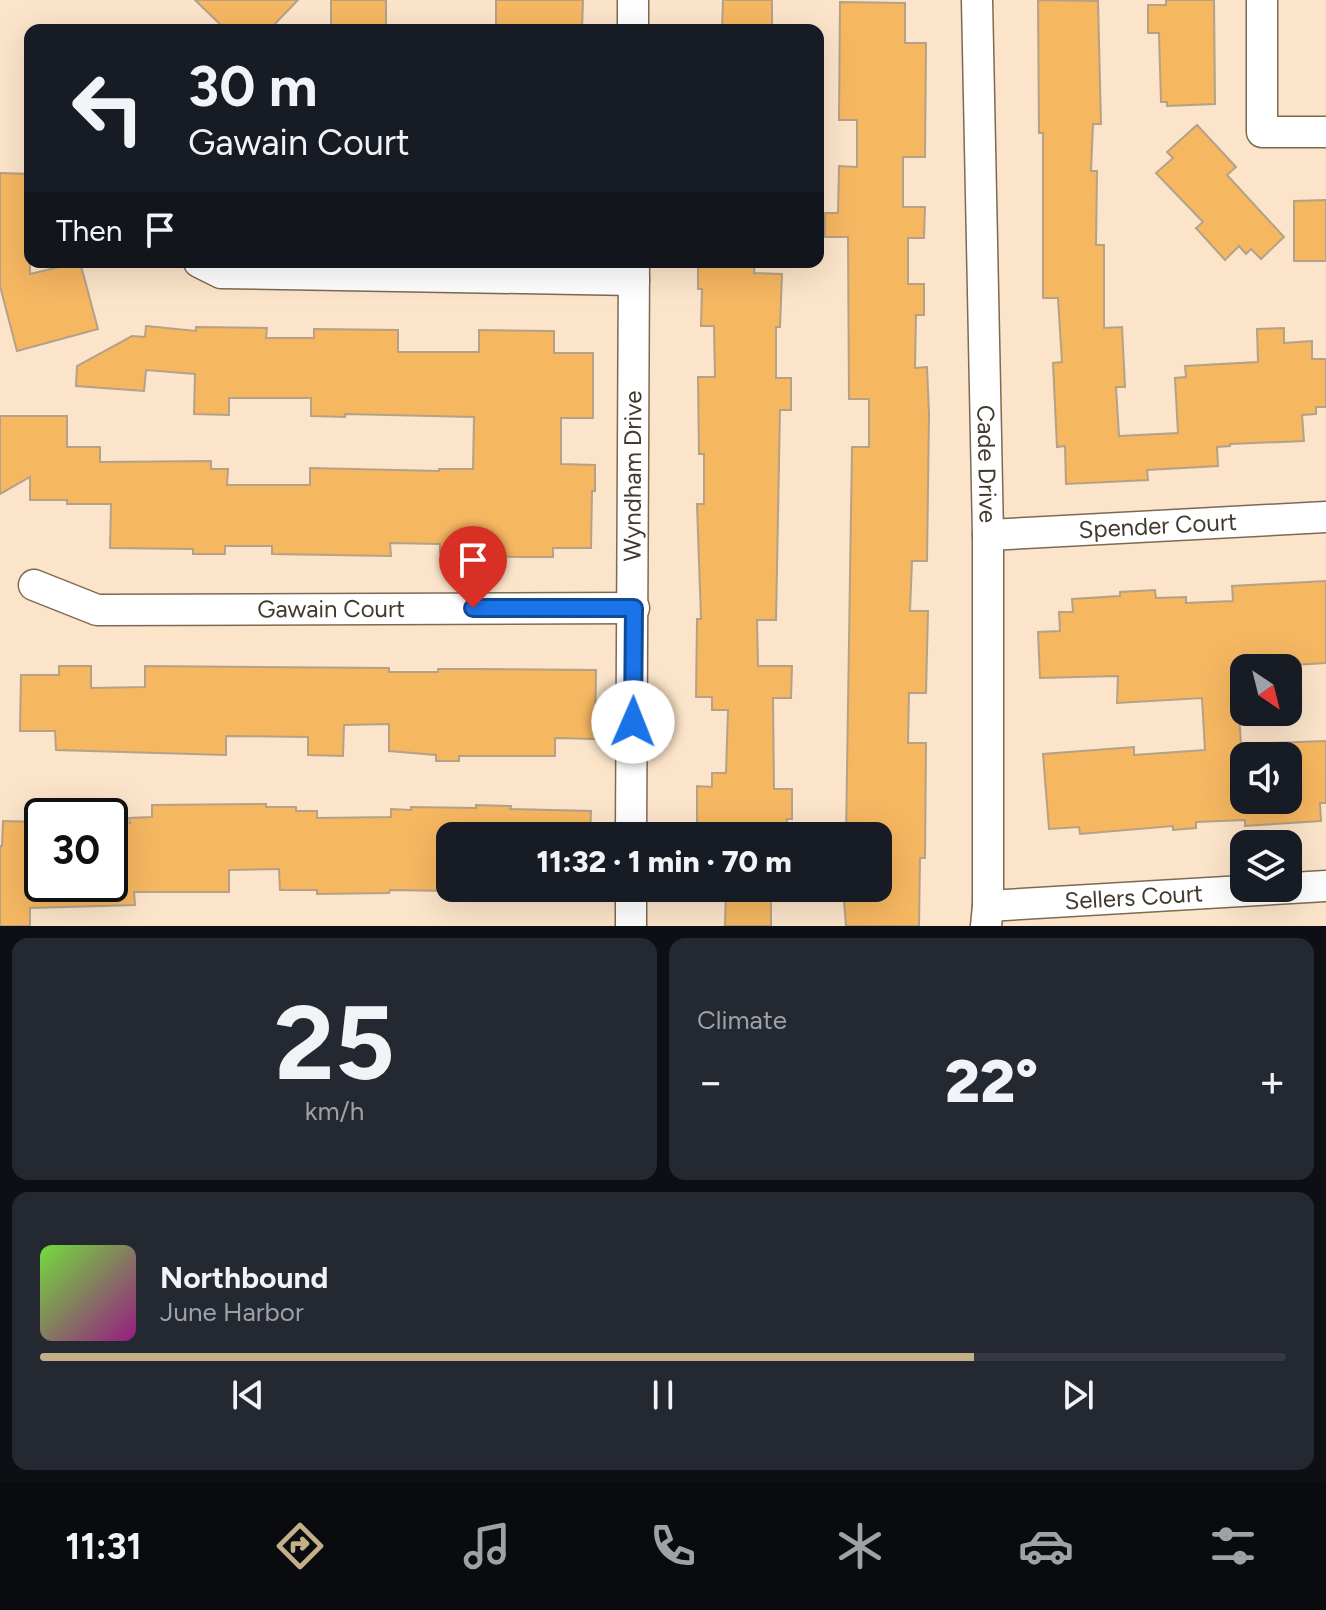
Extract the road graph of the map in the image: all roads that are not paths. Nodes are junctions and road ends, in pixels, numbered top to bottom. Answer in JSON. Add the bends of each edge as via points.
{"nodes":[{"id":1,"x":633,"y":0,"type":"edge"},
{"id":2,"x":977,"y":0,"type":"edge"},
{"id":3,"x":1262,"y":0,"type":"edge"},
{"id":4,"x":633,"y":24,"type":"edge"},
{"id":5,"x":1326,"y":132,"type":"edge"},
{"id":6,"x":211,"y":268,"type":"edge"},
{"id":7,"x":634,"y":271,"type":"edge"},
{"id":8,"x":1326,"y":517,"type":"edge"},
{"id":9,"x":988,"y":535,"type":"junction"},
{"id":10,"x":34,"y":585,"type":"dead end"},
{"id":11,"x":634,"y":608,"type":"junction"},
{"id":12,"x":631,"y":822,"type":"edge"},
{"id":13,"x":1326,"y":886,"type":"edge"},
{"id":14,"x":631,"y":902,"type":"edge"},
{"id":15,"x":987,"y":916,"type":"edge"},
{"id":16,"x":631,"y":926,"type":"edge"}],
"edges":[{"from":1,"to":4,"type":"street"},
{"from":2,"to":9,"type":"street","name":"Cade Drive"},
{"from":3,"to":5,"type":"street","via":[[1262,132]]},
{"from":6,"to":7,"type":"street","via":[[221,273]]},
{"from":7,"to":11,"type":"street","name":"Wyndham Drive"},
{"from":8,"to":9,"type":"street","name":"Spender Court"},
{"from":9,"to":15,"type":"street","name":"Cade Drive"},
{"from":10,"to":11,"type":"street","name":"Gawain Court","via":[[97,610]]},
{"from":11,"to":12,"type":"street","name":"Wyndham Drive"},
{"from":13,"to":15,"type":"street","name":"Sellers Court"},
{"from":14,"to":16,"type":"street"}]}
